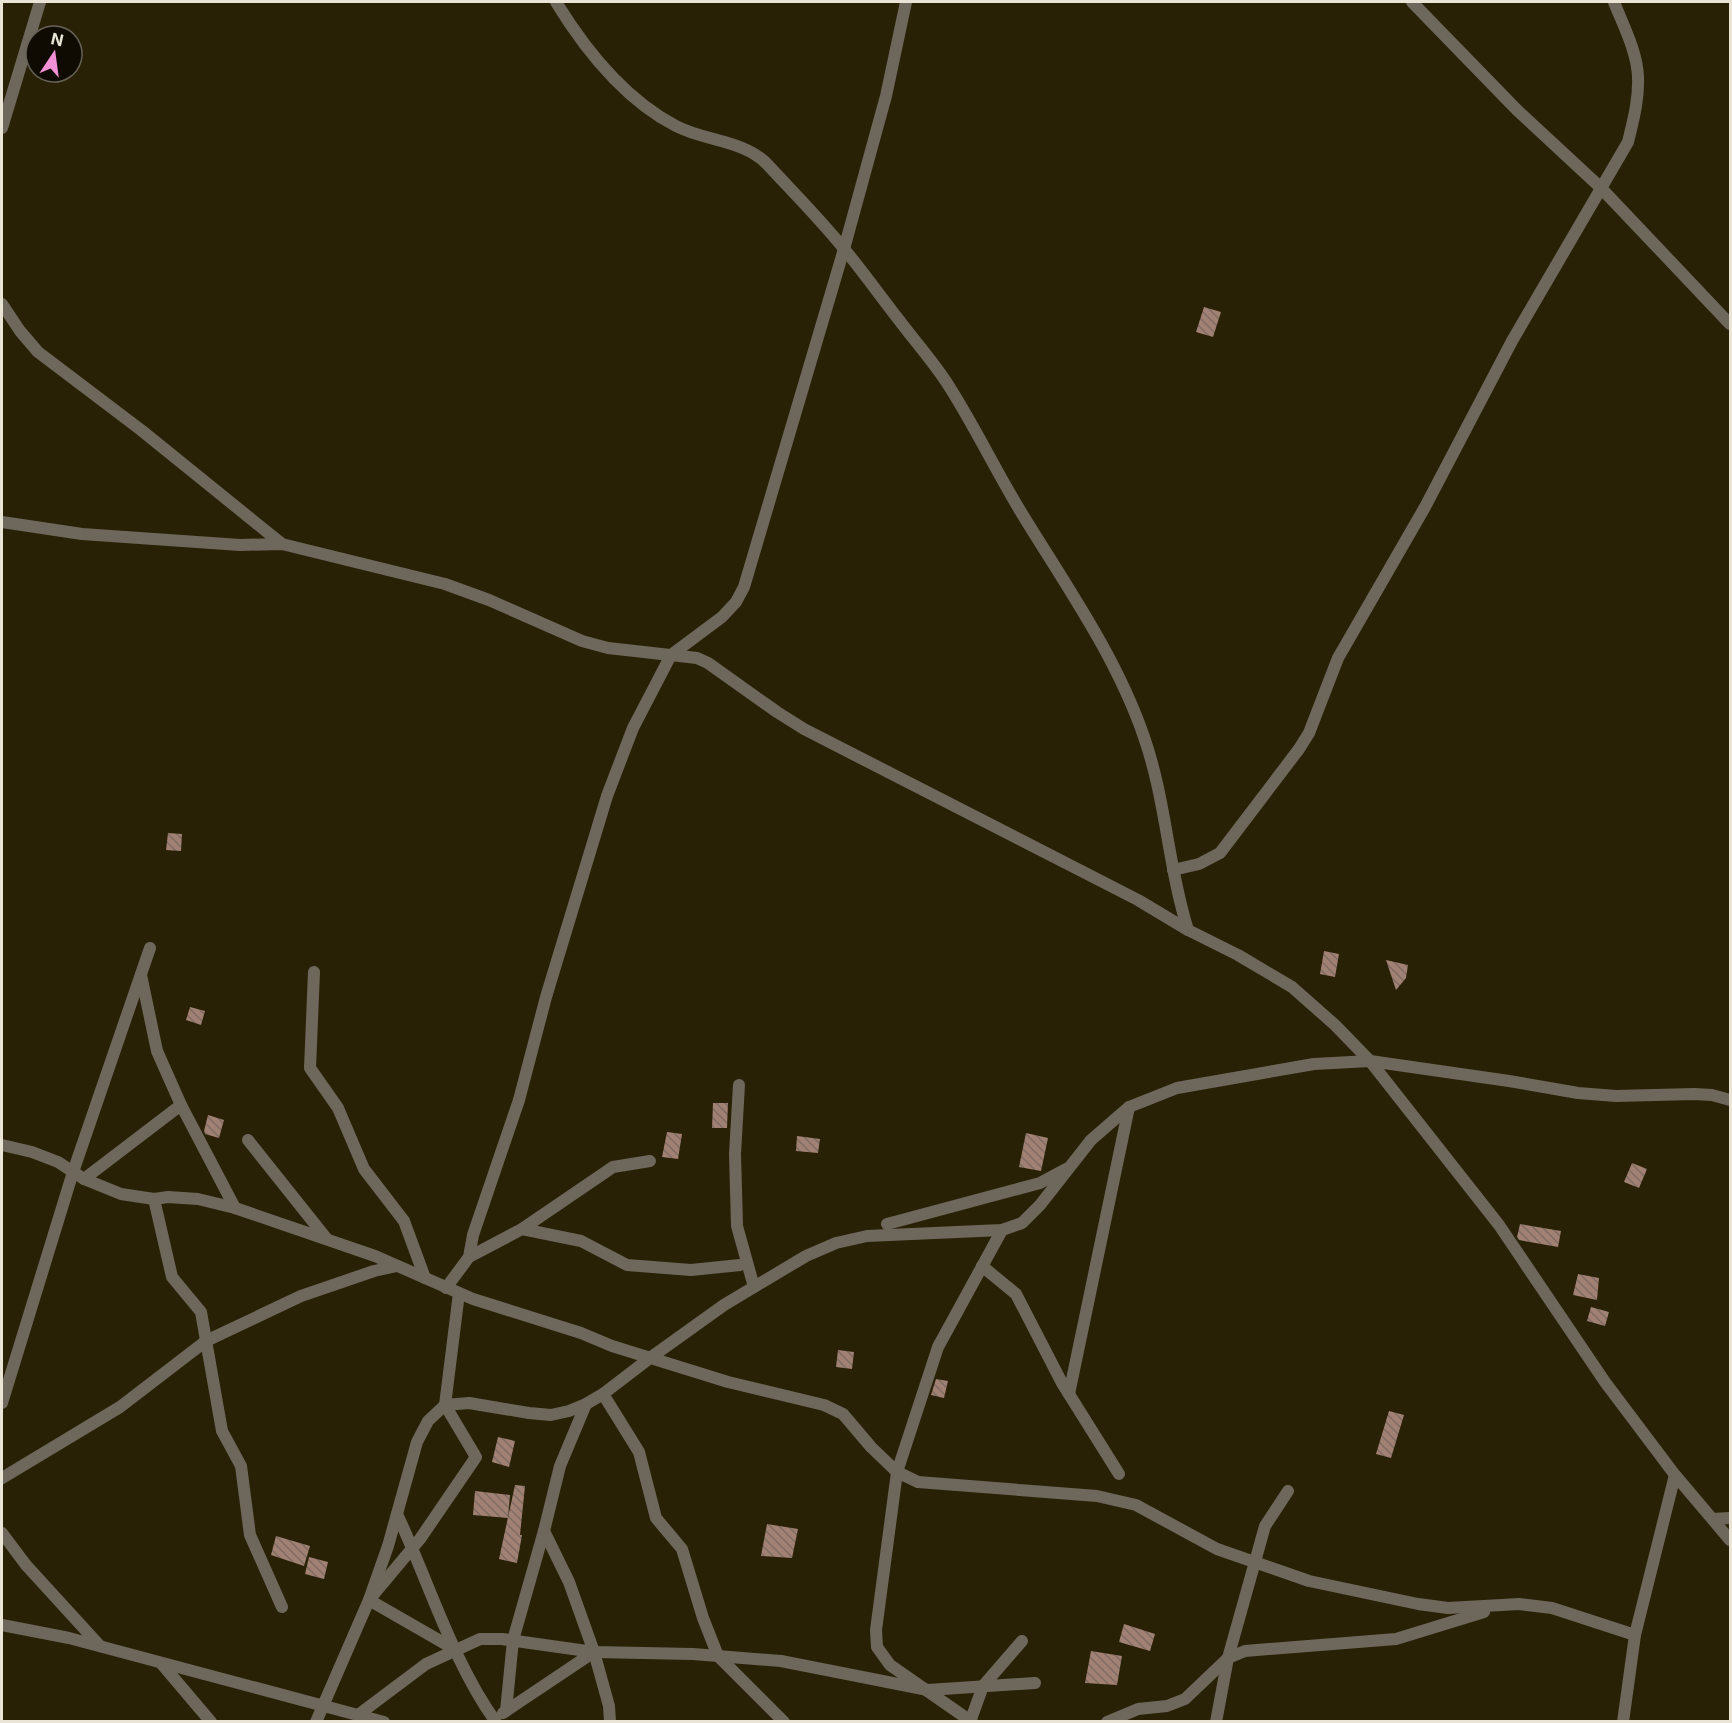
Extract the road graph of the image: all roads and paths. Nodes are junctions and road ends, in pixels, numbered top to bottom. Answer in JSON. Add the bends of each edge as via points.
{"nodes":[{"id":1,"x":40,"y":2,"type":"edge"},
{"id":2,"x":556,"y":2,"type":"edge"},
{"id":3,"x":906,"y":2,"type":"edge"},
{"id":4,"x":1412,"y":2,"type":"edge"},
{"id":5,"x":1614,"y":2,"type":"edge"},
{"id":6,"x":2,"y":128,"type":"edge"},
{"id":7,"x":1600,"y":187,"type":"junction"},
{"id":8,"x":844,"y":249,"type":"junction"},
{"id":9,"x":2,"y":304,"type":"edge"},
{"id":10,"x":1731,"y":324,"type":"edge"},
{"id":11,"x":2,"y":522,"type":"edge"},
{"id":12,"x":282,"y":544,"type":"junction"},
{"id":13,"x":671,"y":655,"type":"junction"},
{"id":14,"x":1173,"y":870,"type":"junction"},
{"id":15,"x":1188,"y":930,"type":"junction"},
{"id":16,"x":150,"y":948,"type":"dead end"},
{"id":17,"x":314,"y":972,"type":"dead end"},
{"id":18,"x":141,"y":975,"type":"junction"},
{"id":19,"x":1370,"y":1061,"type":"junction"},
{"id":20,"x":739,"y":1085,"type":"dead end"},
{"id":21,"x":1731,"y":1100,"type":"edge"},
{"id":22,"x":181,"y":1105,"type":"junction"},
{"id":23,"x":1129,"y":1107,"type":"junction"},
{"id":24,"x":248,"y":1140,"type":"dead end"},
{"id":25,"x":2,"y":1146,"type":"edge"},
{"id":26,"x":650,"y":1161,"type":"dead end"},
{"id":27,"x":1070,"y":1167,"type":"junction"},
{"id":28,"x":78,"y":1175,"type":"junction"},
{"id":29,"x":154,"y":1199,"type":"junction"},
{"id":30,"x":235,"y":1208,"type":"junction"},
{"id":31,"x":886,"y":1224,"type":"dead end"},
{"id":32,"x":522,"y":1229,"type":"junction"},
{"id":33,"x":1002,"y":1230,"type":"junction"},
{"id":34,"x":327,"y":1239,"type":"junction"},
{"id":35,"x":469,"y":1257,"type":"junction"},
{"id":36,"x":740,"y":1265,"type":"dead end"},
{"id":37,"x":397,"y":1266,"type":"junction"},
{"id":38,"x":982,"y":1266,"type":"junction"},
{"id":39,"x":424,"y":1278,"type":"junction"},
{"id":40,"x":754,"y":1287,"type":"junction"},
{"id":41,"x":446,"y":1288,"type":"junction"},
{"id":42,"x":459,"y":1293,"type":"junction"},
{"id":43,"x":206,"y":1341,"type":"junction"},
{"id":44,"x":650,"y":1358,"type":"junction"},
{"id":45,"x":603,"y":1394,"type":"junction"},
{"id":46,"x":1069,"y":1394,"type":"junction"},
{"id":47,"x":2,"y":1403,"type":"edge"},
{"id":48,"x":586,"y":1404,"type":"junction"},
{"id":49,"x":446,"y":1405,"type":"junction"},
{"id":50,"x":897,"y":1472,"type":"junction"},
{"id":51,"x":1119,"y":1474,"type":"dead end"},
{"id":52,"x":1676,"y":1475,"type":"junction"},
{"id":53,"x":2,"y":1478,"type":"edge"},
{"id":54,"x":1288,"y":1491,"type":"dead end"},
{"id":55,"x":397,"y":1514,"type":"junction"},
{"id":56,"x":1731,"y":1518,"type":"edge"},
{"id":57,"x":1713,"y":1519,"type":"junction"},
{"id":58,"x":544,"y":1531,"type":"junction"},
{"id":59,"x":2,"y":1533,"type":"edge"},
{"id":60,"x":1731,"y":1540,"type":"edge"},
{"id":61,"x":413,"y":1547,"type":"junction"},
{"id":62,"x":1254,"y":1563,"type":"junction"},
{"id":63,"x":369,"y":1600,"type":"junction"},
{"id":64,"x":1503,"y":1606,"type":"junction"},
{"id":65,"x":282,"y":1607,"type":"dead end"},
{"id":66,"x":2,"y":1625,"type":"edge"},
{"id":67,"x":1635,"y":1635,"type":"junction"},
{"id":68,"x":513,"y":1640,"type":"junction"},
{"id":69,"x":1023,"y":1641,"type":"dead end"},
{"id":70,"x":101,"y":1647,"type":"junction"},
{"id":71,"x":456,"y":1650,"type":"junction"},
{"id":72,"x":594,"y":1652,"type":"junction"},
{"id":73,"x":718,"y":1656,"type":"junction"},
{"id":74,"x":1228,"y":1658,"type":"junction"},
{"id":75,"x":161,"y":1662,"type":"junction"},
{"id":76,"x":1035,"y":1683,"type":"dead end"},
{"id":77,"x":983,"y":1686,"type":"junction"},
{"id":78,"x":928,"y":1690,"type":"junction"},
{"id":79,"x":323,"y":1705,"type":"junction"},
{"id":80,"x":506,"y":1711,"type":"junction"},
{"id":81,"x":358,"y":1715,"type":"junction"},
{"id":82,"x":494,"y":1721,"type":"edge"},
{"id":83,"x":970,"y":1721,"type":"edge"},
{"id":84,"x":211,"y":1722,"type":"edge"},
{"id":85,"x":316,"y":1722,"type":"edge"},
{"id":86,"x":384,"y":1722,"type":"edge"},
{"id":87,"x":610,"y":1722,"type":"edge"},
{"id":88,"x":784,"y":1722,"type":"edge"},
{"id":89,"x":1107,"y":1722,"type":"edge"},
{"id":90,"x":1216,"y":1722,"type":"edge"},
{"id":91,"x":1623,"y":1722,"type":"edge"}],
"edges":[{"from":1,"to":6,"type":"street"},
{"from":2,"to":8,"type":"street","via":[[608,74],[640,103],[675,126],[742,148],[763,160]]},
{"from":3,"to":8,"type":"street","via":[[886,96]]},
{"from":4,"to":7,"type":"street","via":[[1516,110]]},
{"from":5,"to":7,"type":"street","via":[[1638,76],[1636,111],[1628,142]]},
{"from":7,"to":10,"type":"street"},
{"from":7,"to":14,"type":"street","via":[[1338,658],[1309,733],[1220,853]]},
{"from":8,"to":13,"type":"street","via":[[744,587],[722,617]]},
{"from":8,"to":14,"type":"street","via":[[944,378],[1103,648],[1144,736],[1161,798]]},
{"from":9,"to":12,"type":"street","via":[[38,352]]},
{"from":11,"to":12,"type":"street","via":[[82,534],[240,545]]},
{"from":12,"to":13,"type":"street","via":[[445,584],[582,641]]},
{"from":13,"to":15,"type":"street","via":[[708,663],[804,729],[1138,900]]},
{"from":13,"to":35,"type":"street","via":[[633,728],[607,796]]},
{"from":14,"to":15,"type":"street"},
{"from":15,"to":19,"type":"street","via":[[1292,987]]},
{"from":16,"to":18,"type":"street"},
{"from":17,"to":39,"type":"street","via":[[310,1068],[338,1108],[364,1169],[404,1221]]},
{"from":18,"to":22,"type":"street","via":[[156,1051]]},
{"from":18,"to":28,"type":"street"},
{"from":19,"to":21,"type":"street","via":[[1578,1093],[1694,1094]]},
{"from":19,"to":23,"type":"street","via":[[1314,1064],[1177,1088]]},
{"from":19,"to":52,"type":"street","via":[[1499,1225],[1605,1382]]},
{"from":20,"to":40,"type":"street","via":[[735,1154],[737,1226]]},
{"from":22,"to":28,"type":"street"},
{"from":22,"to":30,"type":"street"},
{"from":23,"to":27,"type":"street","via":[[1091,1140]]},
{"from":23,"to":46,"type":"street"},
{"from":24,"to":34,"type":"street"},
{"from":25,"to":28,"type":"street","via":[[32,1152]]},
{"from":26,"to":32,"type":"street","via":[[613,1167]]},
{"from":27,"to":31,"type":"street","via":[[1040,1182]]},
{"from":27,"to":33,"type":"street","via":[[1022,1223]]},
{"from":28,"to":29,"type":"street","via":[[121,1194]]},
{"from":28,"to":47,"type":"street"},
{"from":29,"to":30,"type":"street","via":[[198,1199]]},
{"from":29,"to":43,"type":"street","via":[[172,1277],[201,1312]]},
{"from":30,"to":34,"type":"street"},
{"from":32,"to":35,"type":"street"},
{"from":32,"to":36,"type":"street","via":[[581,1241],[627,1265],[692,1270]]},
{"from":33,"to":38,"type":"street"},
{"from":33,"to":40,"type":"street","via":[[867,1236],[836,1243]]},
{"from":34,"to":37,"type":"street"},
{"from":35,"to":41,"type":"street"},
{"from":37,"to":39,"type":"street"},
{"from":37,"to":43,"type":"street","via":[[301,1296]]},
{"from":38,"to":46,"type":"street","via":[[1016,1294]]},
{"from":38,"to":50,"type":"street","via":[[938,1347]]},
{"from":39,"to":41,"type":"street"},
{"from":40,"to":44,"type":"street"},
{"from":41,"to":42,"type":"street"},
{"from":42,"to":44,"type":"street"},
{"from":42,"to":49,"type":"street"},
{"from":43,"to":53,"type":"street","via":[[120,1407]]},
{"from":43,"to":65,"type":"street","via":[[222,1431],[241,1466],[250,1535]]},
{"from":44,"to":45,"type":"street"},
{"from":44,"to":50,"type":"street","via":[[824,1405],[843,1414]]},
{"from":45,"to":48,"type":"street"},
{"from":45,"to":73,"type":"street","via":[[639,1452],[656,1518],[682,1549]]},
{"from":46,"to":51,"type":"street"},
{"from":48,"to":49,"type":"street","via":[[551,1415],[469,1402]]},
{"from":48,"to":58,"type":"street","via":[[560,1466]]},
{"from":49,"to":55,"type":"street","via":[[428,1421],[417,1442]]},
{"from":49,"to":61,"type":"street","via":[[476,1457]]},
{"from":50,"to":62,"type":"street","via":[[918,1482],[1096,1496],[1136,1504],[1218,1549]]},
{"from":50,"to":78,"type":"street","via":[[877,1647],[890,1665]]},
{"from":52,"to":57,"type":"street"},
{"from":52,"to":67,"type":"street"},
{"from":54,"to":62,"type":"street","via":[[1265,1526]]},
{"from":55,"to":61,"type":"street"},
{"from":55,"to":63,"type":"street"},
{"from":56,"to":57,"type":"street"},
{"from":57,"to":60,"type":"street"},
{"from":58,"to":68,"type":"street"},
{"from":58,"to":72,"type":"street"},
{"from":59,"to":70,"type":"street"},
{"from":61,"to":63,"type":"street"},
{"from":61,"to":71,"type":"street"},
{"from":62,"to":64,"type":"street","via":[[1309,1581],[1418,1604],[1449,1608]]},
{"from":62,"to":74,"type":"street"},
{"from":63,"to":71,"type":"street"},
{"from":63,"to":79,"type":"street"},
{"from":64,"to":67,"type":"street","via":[[1552,1608]]},
{"from":64,"to":74,"type":"street","via":[[1396,1639],[1245,1651]]},
{"from":66,"to":70,"type":"street"},
{"from":67,"to":91,"type":"street"},
{"from":68,"to":71,"type":"street","via":[[480,1639]]},
{"from":68,"to":72,"type":"street"},
{"from":68,"to":80,"type":"street"},
{"from":69,"to":77,"type":"street"},
{"from":70,"to":75,"type":"street"},
{"from":71,"to":81,"type":"street","via":[[426,1664]]},
{"from":71,"to":82,"type":"street"},
{"from":72,"to":73,"type":"street"},
{"from":72,"to":80,"type":"street"},
{"from":72,"to":87,"type":"street"},
{"from":73,"to":78,"type":"street","via":[[781,1661]]},
{"from":73,"to":88,"type":"street"},
{"from":74,"to":89,"type":"street","via":[[1185,1700],[1138,1709]]},
{"from":74,"to":90,"type":"street"},
{"from":75,"to":79,"type":"street"},
{"from":75,"to":84,"type":"street"},
{"from":76,"to":77,"type":"street"},
{"from":77,"to":78,"type":"street"},
{"from":77,"to":83,"type":"street"},
{"from":78,"to":83,"type":"street"},
{"from":79,"to":81,"type":"street"},
{"from":79,"to":85,"type":"street"},
{"from":80,"to":82,"type":"street"},
{"from":81,"to":86,"type":"street"}]}
